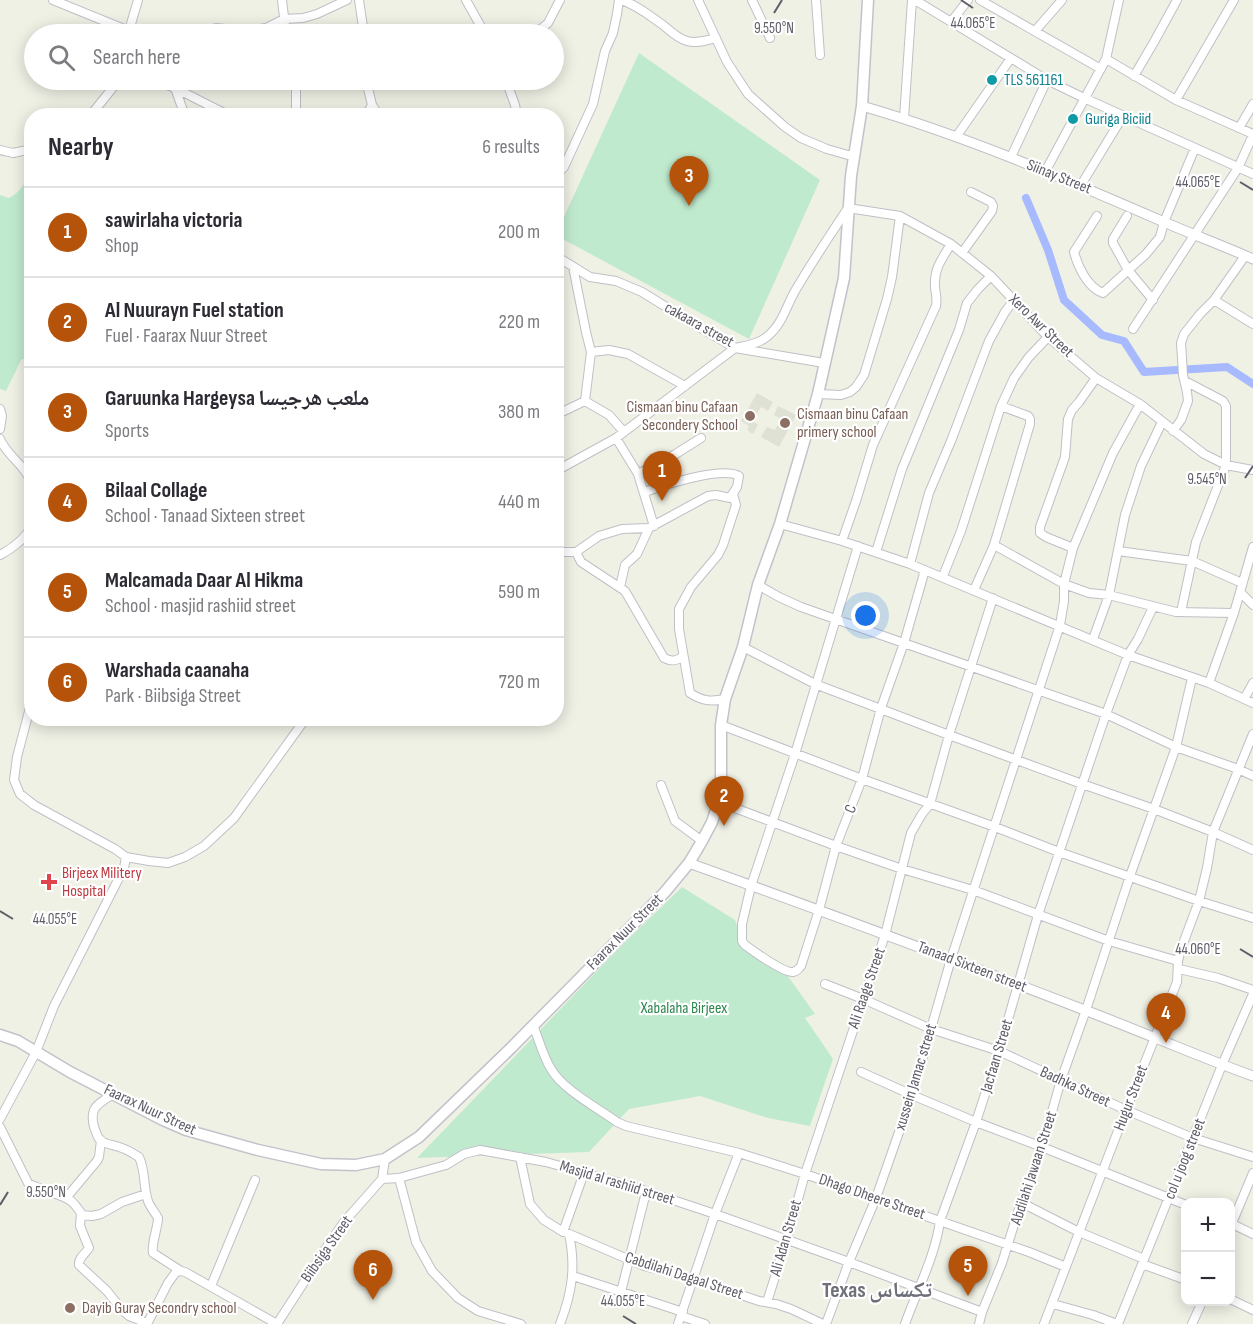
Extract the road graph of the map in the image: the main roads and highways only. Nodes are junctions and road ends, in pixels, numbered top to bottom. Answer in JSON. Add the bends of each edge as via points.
{"nodes":[{"id":1,"x":868,"y":0,"type":"edge"},
{"id":2,"x":0,"y":1035,"type":"edge"}],
"edges":[{"from":1,"to":2,"type":"main road","name":"Faarax Nuur Street","via":[[862,106],[851,176],[844,278],[818,394],[725,699],[719,802],[689,863],[665,892],[419,1137],[385,1159],[356,1165],[321,1164],[186,1130]]}]}
